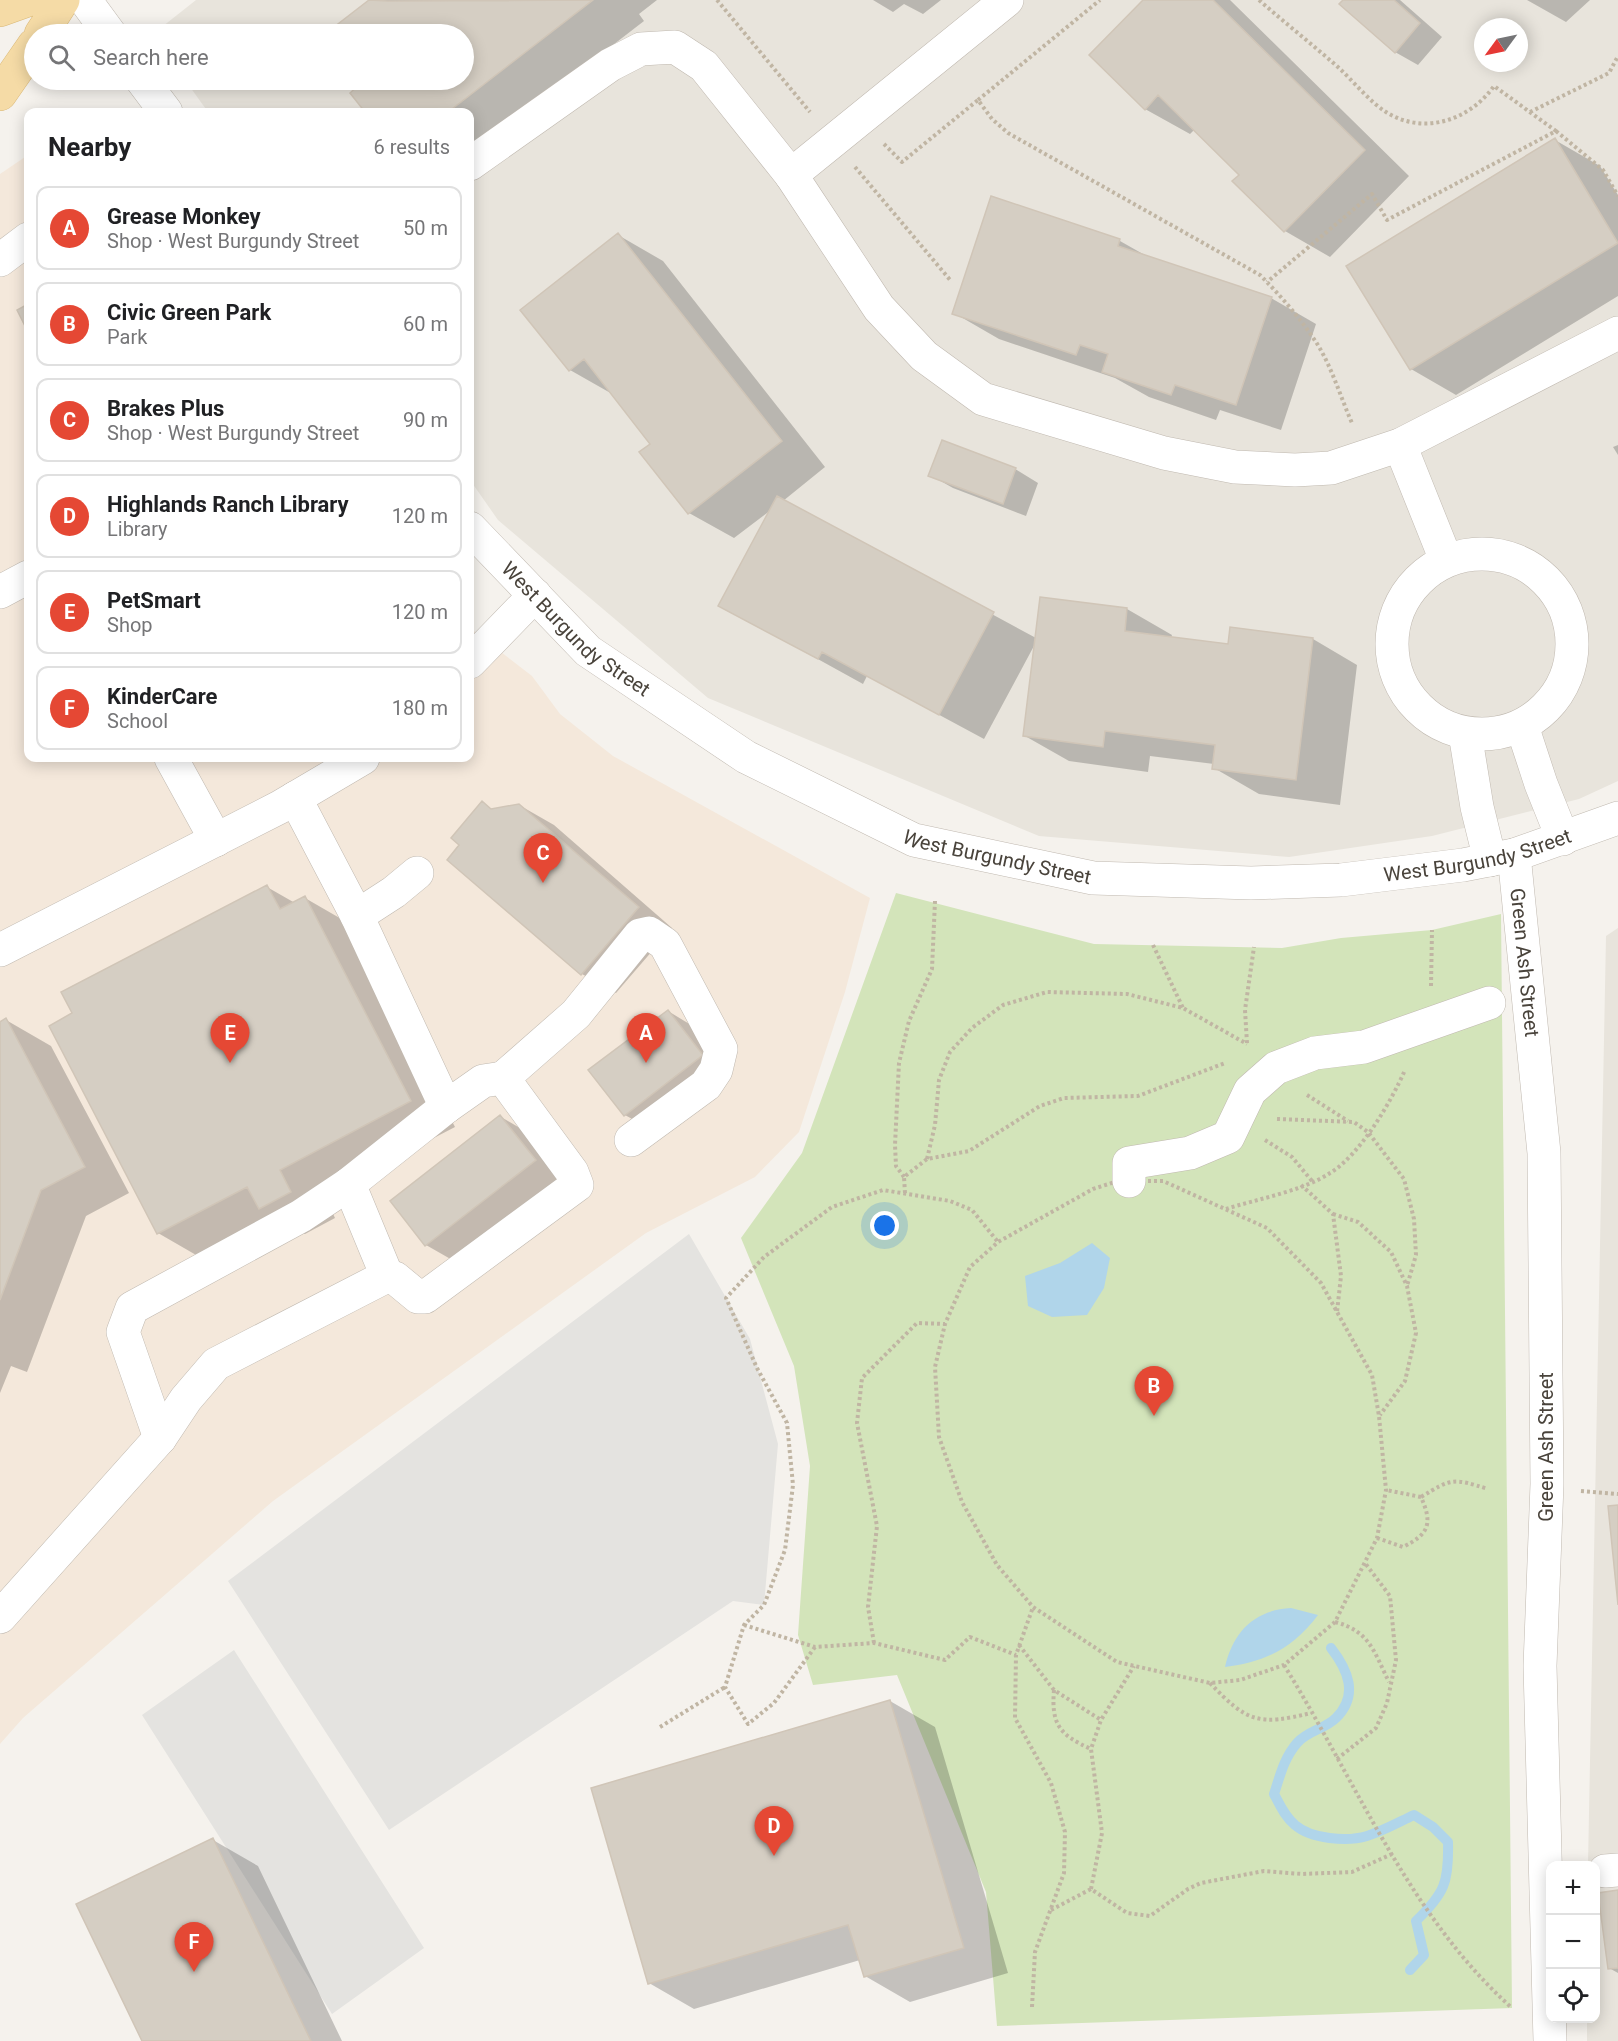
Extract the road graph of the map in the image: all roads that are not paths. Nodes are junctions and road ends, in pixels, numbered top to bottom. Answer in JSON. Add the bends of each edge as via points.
{"nodes":[{"id":1,"x":28,"y":0,"type":"edge"},
{"id":2,"x":63,"y":0,"type":"edge"},
{"id":3,"x":85,"y":0,"type":"edge"},
{"id":4,"x":1007,"y":0,"type":"edge"},
{"id":5,"x":0,"y":10,"type":"edge"},
{"id":6,"x":47,"y":24,"type":"edge"},
{"id":7,"x":103,"y":24,"type":"edge"},
{"id":8,"x":24,"y":59,"type":"edge"},
{"id":9,"x":150,"y":90,"type":"edge"},
{"id":10,"x":0,"y":94,"type":"edge"},
{"id":11,"x":163,"y":108,"type":"edge"},
{"id":12,"x":474,"y":161,"type":"edge"},
{"id":13,"x":791,"y":175,"type":"junction"},
{"id":14,"x":24,"y":241,"type":"edge"},
{"id":15,"x":0,"y":260,"type":"edge"},
{"id":16,"x":1618,"y":333,"type":"edge"},
{"id":17,"x":1400,"y":445,"type":"junction"},
{"id":18,"x":474,"y":532,"type":"edge"},
{"id":19,"x":1446,"y":560,"type":"junction"},
{"id":20,"x":24,"y":579,"type":"edge"},
{"id":21,"x":0,"y":592,"type":"edge"},
{"id":22,"x":535,"y":595,"type":"junction"},
{"id":23,"x":474,"y":658,"type":"edge"},
{"id":24,"x":1522,"y":726,"type":"junction"},
{"id":25,"x":1465,"y":732,"type":"junction"},
{"id":26,"x":173,"y":762,"type":"edge"},
{"id":27,"x":356,"y":762,"type":"edge"},
{"id":28,"x":295,"y":798,"type":"junction"},
{"id":29,"x":1618,"y":818,"type":"edge"},
{"id":30,"x":1563,"y":839,"type":"junction"},
{"id":31,"x":216,"y":840,"type":"junction"},
{"id":32,"x":1502,"y":858,"type":"junction"},
{"id":33,"x":417,"y":873,"type":"dead end"},
{"id":34,"x":357,"y":916,"type":"junction"},
{"id":35,"x":0,"y":950,"type":"edge"},
{"id":36,"x":1489,"y":1003,"type":"dead end"},
{"id":37,"x":503,"y":1078,"type":"junction"},
{"id":38,"x":446,"y":1107,"type":"junction"},
{"id":39,"x":631,"y":1140,"type":"dead end"},
{"id":40,"x":1129,"y":1181,"type":"road end"},
{"id":41,"x":349,"y":1184,"type":"junction"},
{"id":42,"x":387,"y":1276,"type":"junction"},
{"id":43,"x":160,"y":1438,"type":"junction"},
{"id":44,"x":0,"y":1617,"type":"edge"},
{"id":45,"x":1550,"y":2041,"type":"edge"}],
"edges":[{"from":1,"to":5,"type":"main road"},
{"from":2,"to":6,"type":"main road"},
{"from":3,"to":7,"type":"street"},
{"from":4,"to":13,"type":"street"},
{"from":8,"to":10,"type":"main road"},
{"from":9,"to":11,"type":"street"},
{"from":12,"to":13,"type":"street","via":[[610,65],[641,49],[675,47],[704,66]]},
{"from":13,"to":17,"type":"street","via":[[879,308],[924,356],[983,399],[1153,450],[1235,467],[1331,468]]},
{"from":14,"to":15,"type":"street"},
{"from":16,"to":17,"type":"street"},
{"from":17,"to":19,"type":"street"},
{"from":18,"to":22,"type":"street","name":"West Burgundy Street"},
{"from":19,"to":24,"type":"street","via":[[1488,553],[1510,557],[1546,579],[1560,596],[1569,616],[1572,659],[1555,698]]},
{"from":19,"to":25,"type":"street","via":[[1413,585],[1402,602],[1394,622],[1394,663],[1412,701],[1445,726]]},
{"from":20,"to":21,"type":"street"},
{"from":22,"to":23,"type":"street"},
{"from":22,"to":32,"type":"street","name":"West Burgundy Street","via":[[588,651],[746,757],[914,840],[1093,878],[1251,884],[1422,872]]},
{"from":24,"to":25,"type":"street","via":[[1494,734]]},
{"from":24,"to":30,"type":"street"},
{"from":25,"to":32,"type":"street","name":"Green Ash Street","via":[[1477,807]]},
{"from":26,"to":31,"type":"street"},
{"from":27,"to":28,"type":"street"},
{"from":28,"to":31,"type":"street"},
{"from":28,"to":34,"type":"street"},
{"from":29,"to":30,"type":"street","name":"West Burgundy Street"},
{"from":30,"to":32,"type":"street","name":"West Burgundy Street"},
{"from":31,"to":35,"type":"street"},
{"from":32,"to":45,"type":"street","name":"Green Ash Street","via":[[1544,1153],[1547,1484],[1540,1666]]},
{"from":33,"to":34,"type":"street"},
{"from":34,"to":38,"type":"street"},
{"from":36,"to":40,"type":"street","via":[[1364,1047],[1315,1053],[1276,1068],[1250,1091],[1228,1137],[1190,1153],[1129,1163]]},
{"from":37,"to":38,"type":"street","via":[[483,1081]]},
{"from":37,"to":39,"type":"street","via":[[576,1014],[640,935],[649,933],[665,944],[721,1049],[716,1070],[706,1086]]},
{"from":37,"to":42,"type":"street","via":[[572,1172],[577,1185],[425,1296],[418,1297]]},
{"from":38,"to":41,"type":"street"},
{"from":41,"to":42,"type":"street"},
{"from":41,"to":43,"type":"street","via":[[301,1216],[132,1308],[123,1332]]},
{"from":42,"to":43,"type":"street","via":[[216,1364]]},
{"from":43,"to":44,"type":"street"}]}
